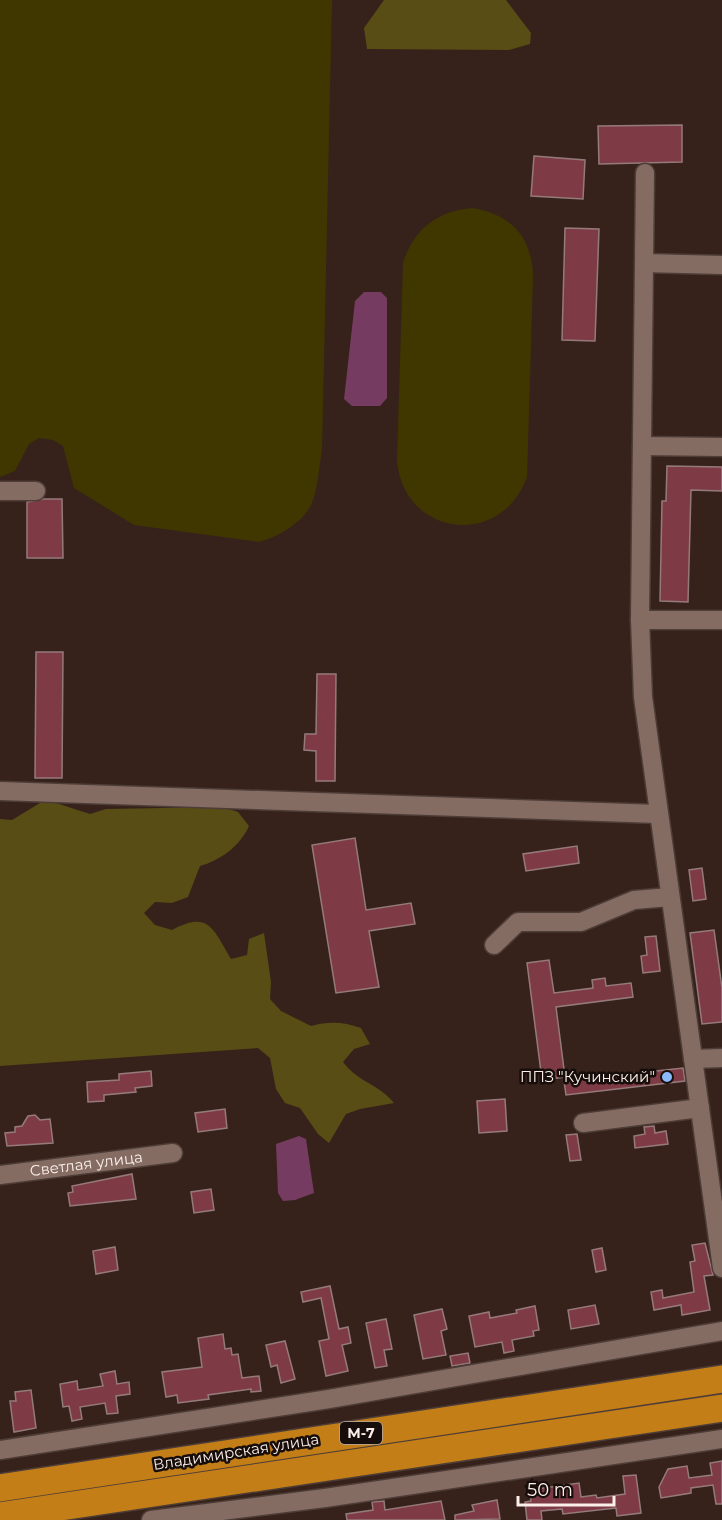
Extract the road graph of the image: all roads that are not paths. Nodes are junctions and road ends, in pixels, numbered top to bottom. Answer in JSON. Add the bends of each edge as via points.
{"nodes":[{"id":1,"x":645,"y":173,"type":"dead end"},
{"id":2,"x":644,"y":263,"type":"junction"},
{"id":3,"x":722,"y":265,"type":"edge"},
{"id":4,"x":642,"y":446,"type":"junction"},
{"id":5,"x":722,"y":447,"type":"edge"},
{"id":6,"x":0,"y":491,"type":"edge"},
{"id":7,"x":36,"y":491,"type":"dead end"},
{"id":8,"x":640,"y":620,"type":"junction"},
{"id":9,"x":722,"y":620,"type":"edge"},
{"id":10,"x":0,"y":791,"type":"edge"},
{"id":11,"x":658,"y":814,"type":"junction"},
{"id":12,"x":670,"y":897,"type":"junction"},
{"id":13,"x":494,"y":945,"type":"dead end"},
{"id":14,"x":722,"y":1058,"type":"edge"},
{"id":15,"x":693,"y":1059,"type":"junction"},
{"id":16,"x":700,"y":1108,"type":"junction"},
{"id":17,"x":583,"y":1123,"type":"dead end"},
{"id":18,"x":173,"y":1153,"type":"dead end"},
{"id":19,"x":0,"y":1174,"type":"edge"},
{"id":20,"x":722,"y":1268,"type":"edge"},
{"id":21,"x":722,"y":1331,"type":"edge"},
{"id":22,"x":722,"y":1379,"type":"edge"},
{"id":23,"x":722,"y":1408,"type":"edge"},
{"id":24,"x":722,"y":1439,"type":"edge"},
{"id":25,"x":0,"y":1450,"type":"edge"},
{"id":26,"x":0,"y":1488,"type":"edge"},
{"id":27,"x":0,"y":1516,"type":"edge"},
{"id":28,"x":151,"y":1520,"type":"edge"}],
"edges":[{"from":1,"to":2,"type":"street"},
{"from":2,"to":3,"type":"street"},
{"from":2,"to":4,"type":"street"},
{"from":4,"to":5,"type":"street"},
{"from":4,"to":8,"type":"street"},
{"from":6,"to":7,"type":"street"},
{"from":8,"to":9,"type":"street"},
{"from":8,"to":11,"type":"street","via":[[643,697]]},
{"from":10,"to":11,"type":"street"},
{"from":11,"to":12,"type":"street"},
{"from":12,"to":13,"type":"street","via":[[634,900],[581,922],[518,922]]},
{"from":12,"to":15,"type":"street"},
{"from":14,"to":15,"type":"street"},
{"from":15,"to":16,"type":"street"},
{"from":16,"to":17,"type":"street"},
{"from":16,"to":20,"type":"street"},
{"from":18,"to":19,"type":"street","name":"Светлая улица"},
{"from":21,"to":25,"type":"street","via":[[329,1399]]},
{"from":22,"to":26,"type":"highway","name":"Владимирская улица","number":"М-7"},
{"from":23,"to":27,"type":"highway","name":"Владимирская улица","number":"М-7"},
{"from":24,"to":28,"type":"street"}]}
